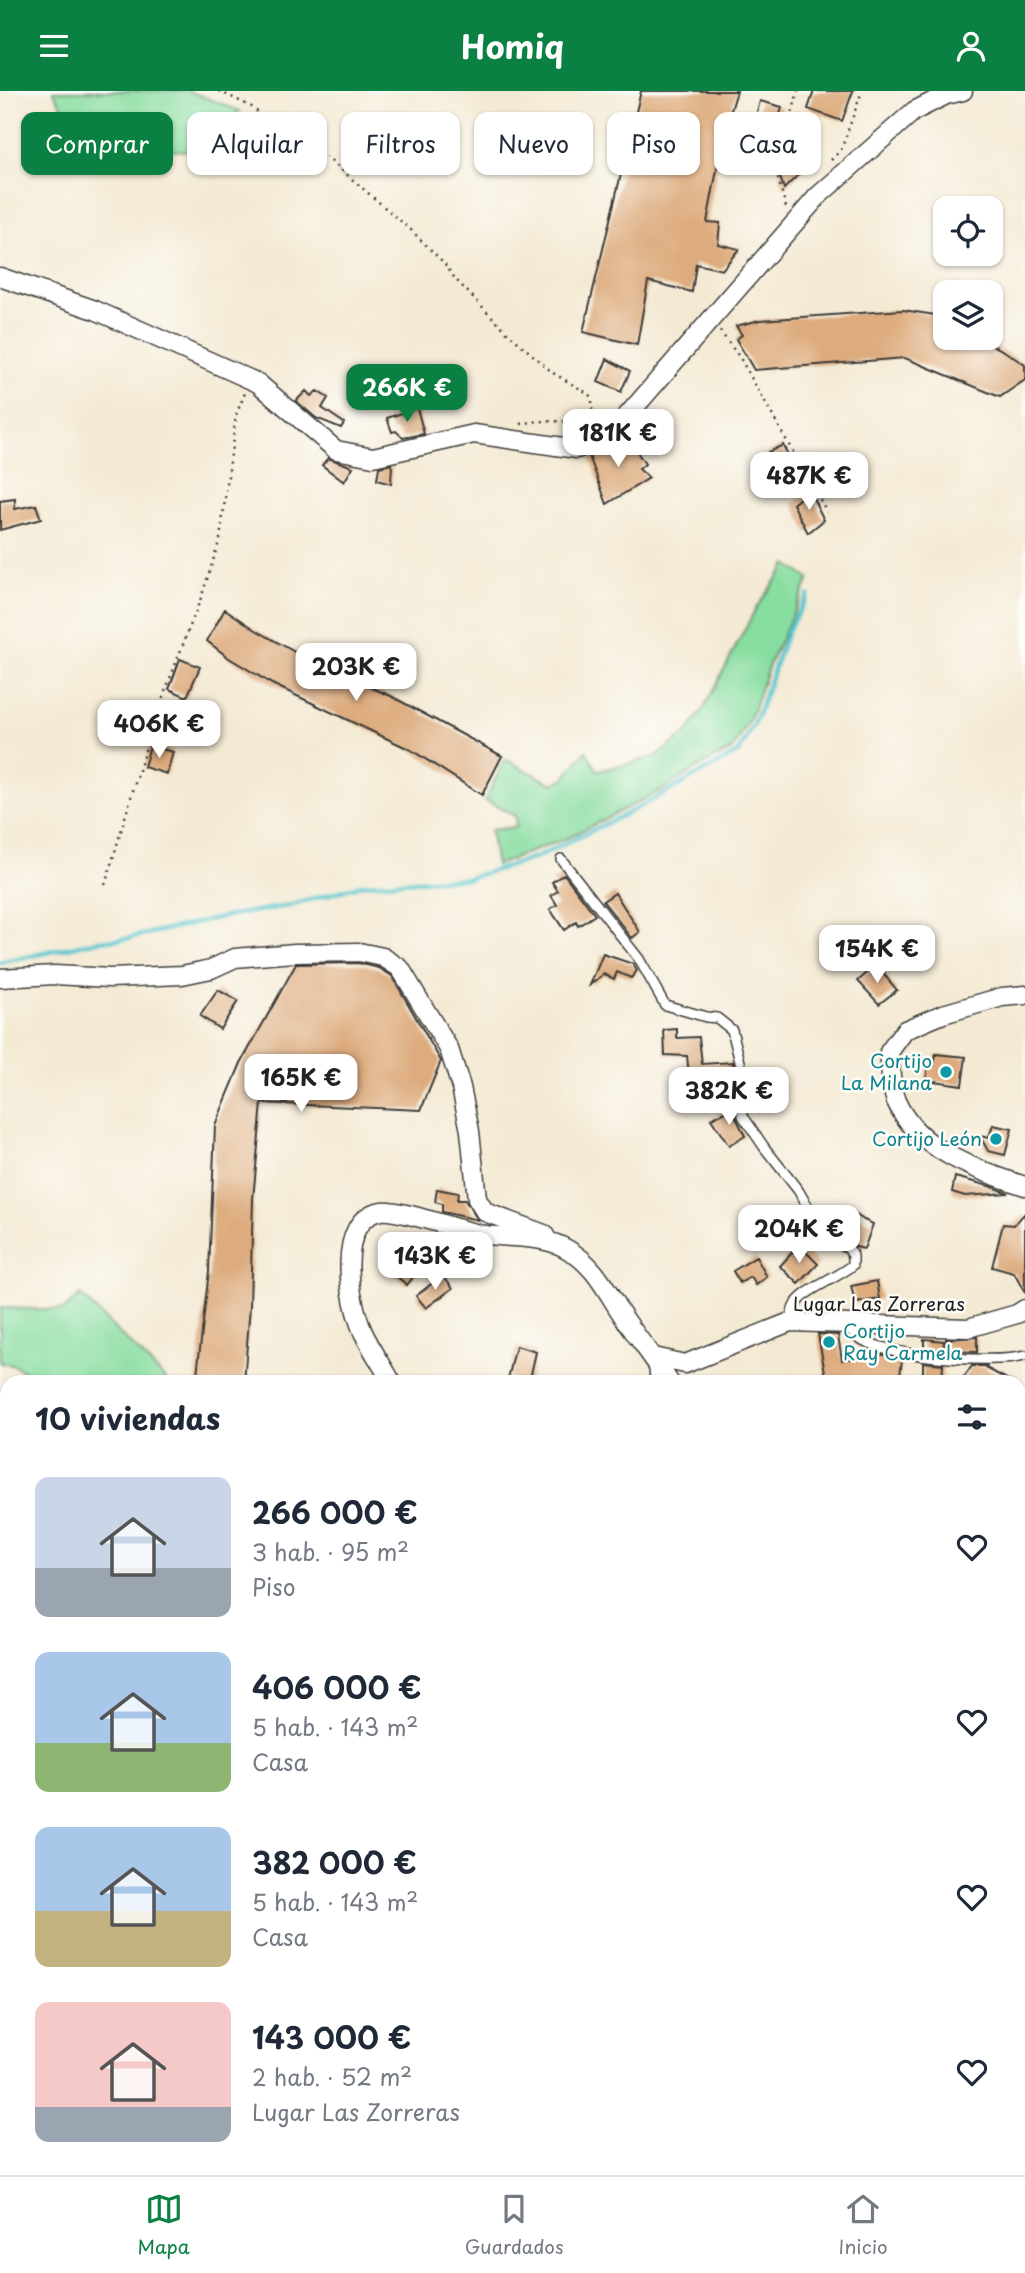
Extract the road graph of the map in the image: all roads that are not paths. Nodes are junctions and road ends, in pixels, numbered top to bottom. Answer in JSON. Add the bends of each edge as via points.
{"nodes":[{"id":1,"x":963,"y":91,"type":"edge"},
{"id":2,"x":0,"y":277,"type":"edge"},
{"id":3,"x":561,"y":859,"type":"dead end"},
{"id":4,"x":0,"y":978,"type":"edge"},
{"id":5,"x":1025,"y":995,"type":"edge"},
{"id":6,"x":1025,"y":1186,"type":"edge"},
{"id":7,"x":548,"y":1241,"type":"junction"},
{"id":8,"x":1025,"y":1309,"type":"edge"},
{"id":9,"x":790,"y":1322,"type":"junction"},
{"id":10,"x":847,"y":1324,"type":"junction"},
{"id":11,"x":1025,"y":1356,"type":"edge"},
{"id":12,"x":653,"y":1357,"type":"junction"},
{"id":13,"x":388,"y":1375,"type":"edge"},
{"id":14,"x":654,"y":1375,"type":"edge"},
{"id":15,"x":665,"y":1375,"type":"edge"}],
"edges":[{"from":1,"to":2,"type":"street","via":[[914,111],[818,196],[614,431],[577,449],[474,434],[373,457],[336,450],[258,383],[95,310]]},
{"from":3,"to":9,"type":"lane","via":[[639,959],[665,1005],[718,1018],[732,1030],[741,1070],[743,1116],[825,1234],[849,1249],[853,1257],[853,1265],[844,1273],[795,1304]]},
{"from":4,"to":7,"type":"street","via":[[182,975],[235,958],[295,953],[359,952],[383,957],[400,968],[449,1049],[470,1131],[477,1199],[485,1212],[544,1234]]},
{"from":5,"to":6,"type":"street","via":[[943,1014],[905,1030],[889,1052],[895,1100],[918,1134],[947,1154]]},
{"from":7,"to":12,"type":"street","via":[[593,1268]]},
{"from":7,"to":13,"type":"street","via":[[479,1234],[384,1210],[367,1215],[355,1228],[350,1251],[351,1290],[363,1331]]},
{"from":8,"to":10,"type":"street","name":"Lugar Las Zorreras","via":[[968,1328]]},
{"from":9,"to":10,"type":"street","name":"Lugar Las Zorreras"},
{"from":9,"to":12,"type":"street","name":"Lugar Las Zorreras","via":[[685,1364]]},
{"from":10,"to":11,"type":"lane","via":[[865,1340],[900,1351],[962,1360]]},
{"from":12,"to":14,"type":"lane"},
{"from":12,"to":15,"type":"street"}]}
